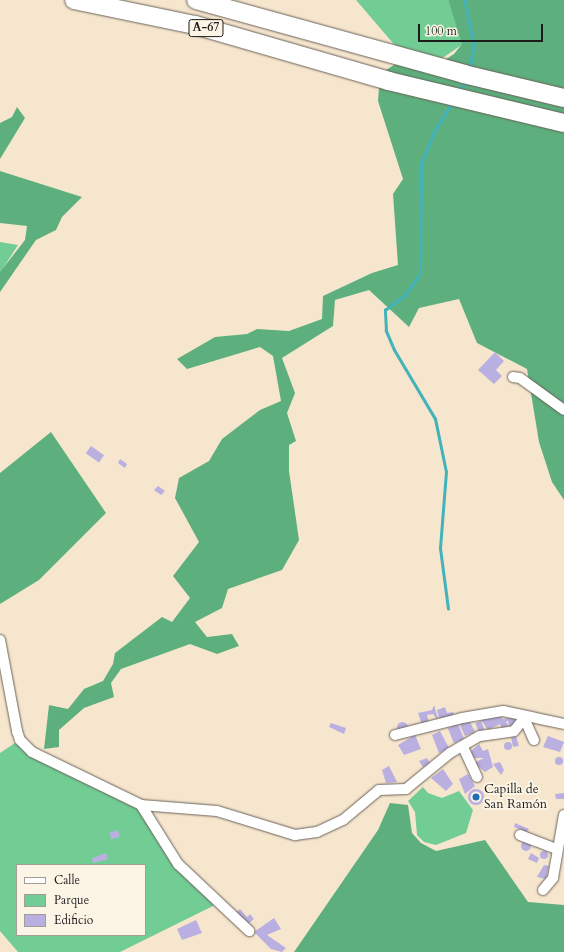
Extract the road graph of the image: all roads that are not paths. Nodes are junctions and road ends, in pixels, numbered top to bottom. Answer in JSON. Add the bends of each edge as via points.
{"nodes":[{"id":1,"x":74,"y":0,"type":"edge"},
{"id":2,"x":196,"y":0,"type":"edge"},
{"id":3,"x":564,"y":98,"type":"edge"},
{"id":4,"x":564,"y":123,"type":"edge"},
{"id":5,"x":513,"y":377,"type":"dead end"},
{"id":6,"x":564,"y":410,"type":"edge"},
{"id":7,"x":0,"y":640,"type":"edge"},
{"id":8,"x":525,"y":718,"type":"junction"},
{"id":9,"x":564,"y":724,"type":"edge"},
{"id":10,"x":395,"y":735,"type":"dead end"},
{"id":11,"x":534,"y":740,"type":"dead end"},
{"id":12,"x":463,"y":747,"type":"junction"},
{"id":13,"x":477,"y":776,"type":"dead end"},
{"id":14,"x":141,"y":805,"type":"junction"},
{"id":15,"x":564,"y":815,"type":"edge"},
{"id":16,"x":520,"y":835,"type":"dead end"},
{"id":17,"x":557,"y":849,"type":"junction"},
{"id":18,"x":543,"y":890,"type":"dead end"},
{"id":19,"x":248,"y":931,"type":"dead end"}],
"edges":[{"from":1,"to":4,"type":"highway","number":"A-67","via":[[181,21],[336,66]]},
{"from":2,"to":3,"type":"highway","number":"A-67","via":[[342,41]]},
{"from":5,"to":6,"type":"street","via":[[520,378]]},
{"from":7,"to":14,"type":"street","via":[[10,704],[25,746]]},
{"from":8,"to":9,"type":"street"},
{"from":8,"to":10,"type":"street","via":[[496,712]]},
{"from":8,"to":11,"type":"street"},
{"from":8,"to":12,"type":"street","via":[[514,731],[487,734]]},
{"from":12,"to":13,"type":"street"},
{"from":12,"to":14,"type":"street","via":[[406,789],[379,790],[343,820],[317,832],[295,835],[217,811]]},
{"from":14,"to":19,"type":"street","via":[[178,864]]},
{"from":15,"to":17,"type":"street"},
{"from":16,"to":17,"type":"street"},
{"from":17,"to":18,"type":"street","via":[[553,878]]}]}
